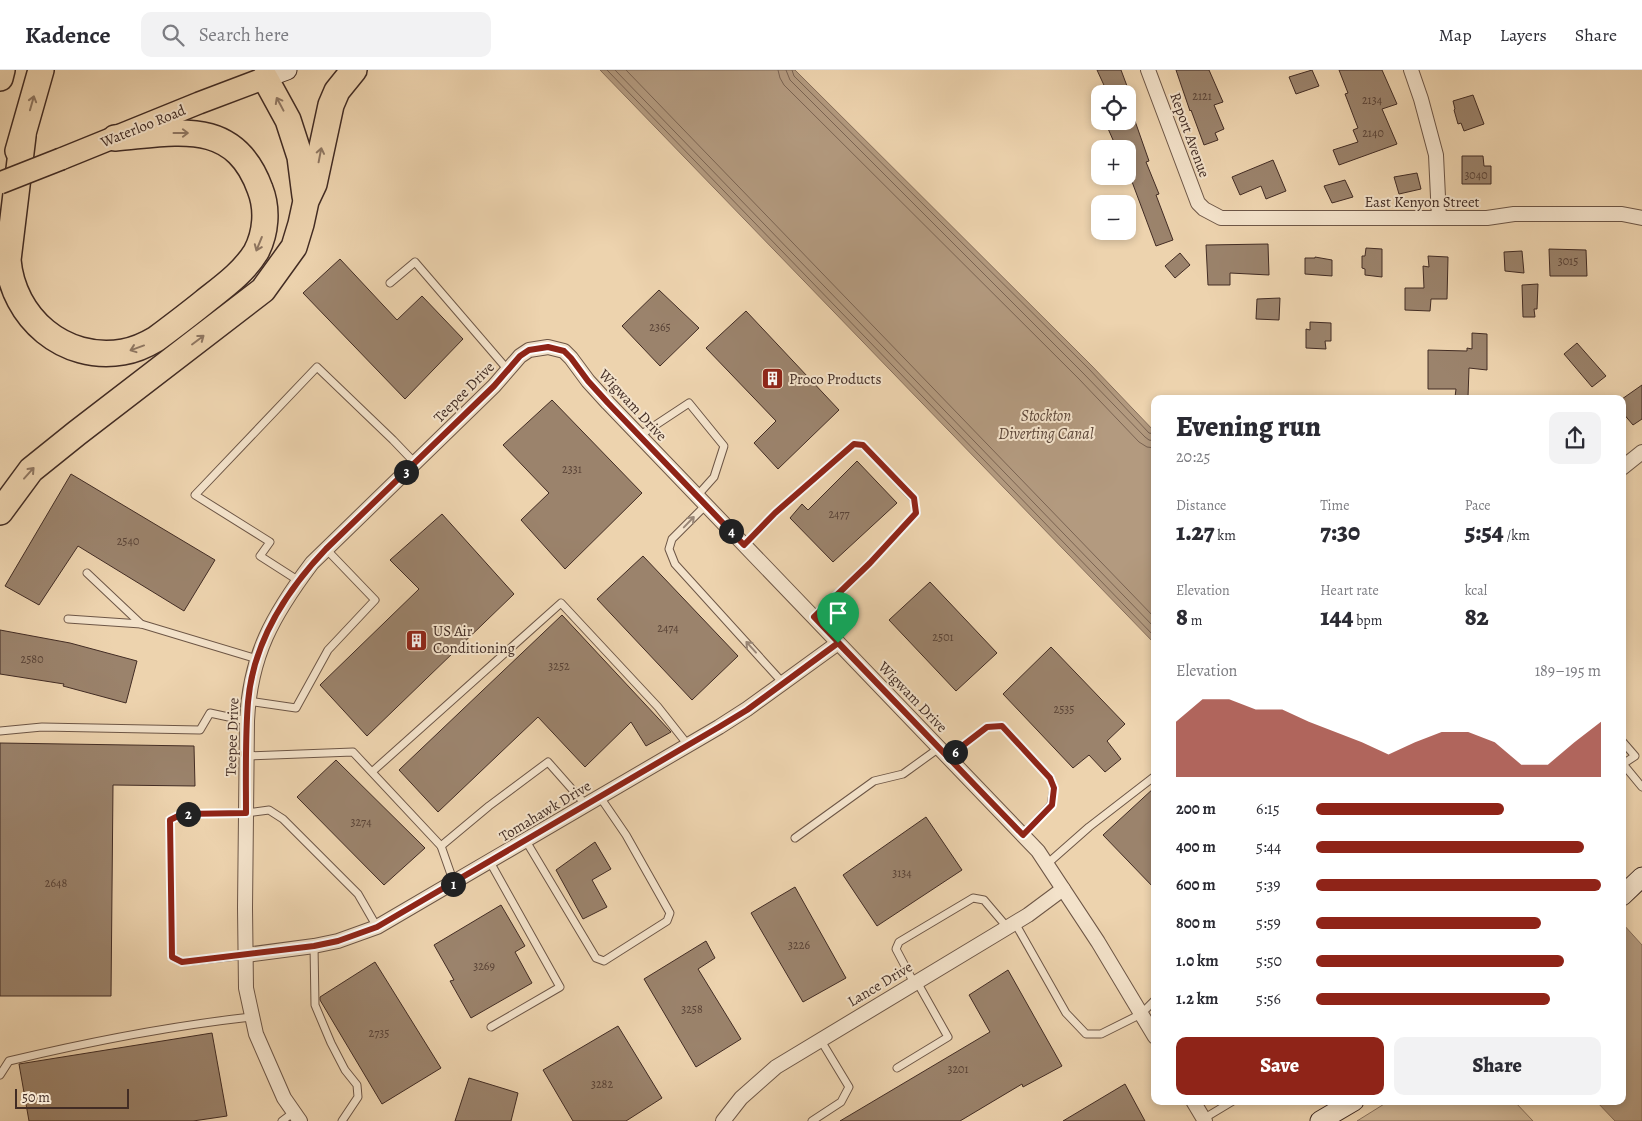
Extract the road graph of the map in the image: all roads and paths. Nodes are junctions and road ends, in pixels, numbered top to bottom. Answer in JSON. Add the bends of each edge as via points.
{"nodes":[{"id":1,"x":2,"y":70,"type":"edge"},
{"id":2,"x":41,"y":70,"type":"edge"},
{"id":3,"x":354,"y":70,"type":"edge"},
{"id":4,"x":1148,"y":70,"type":"edge"},
{"id":5,"x":1411,"y":70,"type":"edge"},
{"id":6,"x":276,"y":74,"type":"edge"},
{"id":7,"x":0,"y":78,"type":"edge"},
{"id":8,"x":23,"y":136,"type":"junction"},
{"id":9,"x":115,"y":138,"type":"junction"},
{"id":10,"x":0,"y":183,"type":"edge"},
{"id":11,"x":306,"y":201,"type":"junction"},
{"id":12,"x":1204,"y":209,"type":"joint"},
{"id":13,"x":0,"y":210,"type":"edge"},
{"id":14,"x":1439,"y":218,"type":"junction"},
{"id":15,"x":1642,"y":218,"type":"edge"},
{"id":16,"x":390,"y":283,"type":"dead end"},
{"id":17,"x":548,"y":347,"type":"joint"},
{"id":18,"x":509,"y":371,"type":"junction"},
{"id":19,"x":639,"y":436,"type":"junction"},
{"id":20,"x":1642,"y":452,"type":"edge"},
{"id":21,"x":415,"y":463,"type":"junction"},
{"id":22,"x":1626,"y":465,"type":"edge"},
{"id":23,"x":701,"y":500,"type":"junction"},
{"id":24,"x":0,"y":512,"type":"edge"},
{"id":25,"x":744,"y":545,"type":"junction"},
{"id":26,"x":326,"y":549,"type":"junction"},
{"id":27,"x":88,"y":573,"type":"dead end"},
{"id":28,"x":298,"y":582,"type":"junction"},
{"id":29,"x":814,"y":617,"type":"junction"},
{"id":30,"x":68,"y":620,"type":"dead end"},
{"id":31,"x":141,"y":624,"type":"junction"},
{"id":32,"x":838,"y":643,"type":"junction"},
{"id":33,"x":257,"y":659,"type":"junction"},
{"id":34,"x":783,"y":683,"type":"junction"},
{"id":35,"x":248,"y":701,"type":"junction"},
{"id":36,"x":247,"y":721,"type":"junction"},
{"id":37,"x":0,"y":731,"type":"edge"},
{"id":38,"x":688,"y":745,"type":"junction"},
{"id":39,"x":1626,"y":746,"type":"edge"},
{"id":40,"x":943,"y":752,"type":"junction"},
{"id":41,"x":246,"y":756,"type":"junction"},
{"id":42,"x":1626,"y":762,"type":"edge"},
{"id":43,"x":1626,"y":768,"type":"edge"},
{"id":44,"x":373,"y":771,"type":"junction"},
{"id":45,"x":1151,"y":779,"type":"edge"},
{"id":46,"x":1642,"y":787,"type":"edge"},
{"id":47,"x":600,"y":797,"type":"junction"},
{"id":48,"x":586,"y":805,"type":"junction"},
{"id":49,"x":246,"y":813,"type":"junction"},
{"id":50,"x":1023,"y":835,"type":"junction"},
{"id":51,"x":795,"y":838,"type":"dead end"},
{"id":52,"x":526,"y":841,"type":"junction"},
{"id":53,"x":441,"y":846,"type":"junction"},
{"id":54,"x":490,"y":862,"type":"junction"},
{"id":55,"x":1047,"y":864,"type":"junction"},
{"id":56,"x":1642,"y":877,"type":"edge"},
{"id":57,"x":454,"y":883,"type":"junction"},
{"id":58,"x":1064,"y":889,"type":"junction"},
{"id":59,"x":1626,"y":892,"type":"edge"},
{"id":60,"x":1011,"y":925,"type":"junction"},
{"id":61,"x":377,"y":927,"type":"junction"},
{"id":62,"x":314,"y":946,"type":"junction"},
{"id":63,"x":246,"y":954,"type":"junction"},
{"id":64,"x":915,"y":982,"type":"junction"},
{"id":65,"x":1151,"y":1004,"type":"edge"},
{"id":66,"x":1141,"y":1014,"type":"junction"},
{"id":67,"x":251,"y":1017,"type":"junction"},
{"id":68,"x":491,"y":1027,"type":"dead end"},
{"id":69,"x":1151,"y":1031,"type":"edge"},
{"id":70,"x":820,"y":1039,"type":"junction"},
{"id":71,"x":897,"y":1068,"type":"dead end"},
{"id":72,"x":0,"y":1075,"type":"edge"},
{"id":73,"x":1195,"y":1105,"type":"edge"},
{"id":74,"x":1227,"y":1105,"type":"edge"},
{"id":75,"x":1347,"y":1105,"type":"edge"},
{"id":76,"x":297,"y":1116,"type":"edge"},
{"id":77,"x":1203,"y":1120,"type":"edge"},
{"id":78,"x":282,"y":1121,"type":"edge"},
{"id":79,"x":342,"y":1121,"type":"edge"},
{"id":80,"x":723,"y":1121,"type":"edge"},
{"id":81,"x":812,"y":1121,"type":"edge"},
{"id":82,"x":1320,"y":1121,"type":"edge"}],
"edges":[{"from":1,"to":7,"type":"highway"},
{"from":8,"to":2,"type":"highway","one_way":true},
{"from":11,"to":3,"type":"highway","one_way":true,"via":[[314,184],[331,105],[337,91]]},
{"from":4,"to":12,"type":"street","name":"Report Avenue","via":[[1198,203]]},
{"from":5,"to":14,"type":"street","via":[[1436,155]]},
{"from":6,"to":9,"type":"main road","name":"Waterloo Road"},
{"from":11,"to":6,"type":"highway","one_way":true,"via":[[300,157]]},
{"from":9,"to":8,"type":"highway","one_way":true,"via":[[182,132],[206,135],[228,143],[251,168],[257,180],[265,218],[256,251],[234,278],[156,339],[123,352],[102,354],[74,347],[46,332],[25,310],[13,288],[8,260]]},
{"from":8,"to":13,"type":"highway"},
{"from":9,"to":10,"type":"main road","name":"Waterloo Road","bridge":true},
{"from":24,"to":11,"type":"highway","one_way":true,"via":[[31,470],[263,290],[294,247]]},
{"from":12,"to":14,"type":"street","name":"East Kenyon Street","via":[[1221,218],[1232,219]]},
{"from":14,"to":15,"type":"street","name":"East Kenyon Street","via":[[1622,214]]},
{"from":16,"to":18,"type":"lane","via":[[415,262]]},
{"from":17,"to":18,"type":"street","name":"Teepee Drive","via":[[529,350]]},
{"from":17,"to":19,"type":"street","name":"Wigwam Drive","via":[[564,351]]},
{"from":18,"to":21,"type":"street","name":"Teepee Drive"},
{"from":19,"to":23,"type":"street","name":"Wigwam Drive"},
{"from":19,"to":23,"type":"lane","via":[[689,403],[724,446],[714,477]]},
{"from":20,"to":22,"type":"street"},
{"from":21,"to":26,"type":"street","name":"Teepee Drive"},
{"from":21,"to":28,"type":"lane","via":[[316,367],[195,495],[270,542],[260,556]]},
{"from":23,"to":25,"type":"street","name":"Wigwam Drive"},
{"from":34,"to":23,"type":"lane","one_way":true,"via":[[675,564],[669,549],[672,539]]},
{"from":25,"to":29,"type":"street","name":"Wigwam Drive"},
{"from":25,"to":29,"type":"lane","via":[[775,513],[854,444],[863,445],[914,498],[916,513]]},
{"from":26,"to":28,"type":"street","name":"Teepee Drive"},
{"from":26,"to":35,"type":"lane","via":[[375,600],[328,650],[296,708]]},
{"from":27,"to":31,"type":"lane"},
{"from":28,"to":33,"type":"street","name":"Teepee Drive","via":[[275,616]]},
{"from":29,"to":32,"type":"street","name":"Wigwam Drive"},
{"from":30,"to":31,"type":"lane"},
{"from":31,"to":33,"type":"lane"},
{"from":32,"to":34,"type":"street","name":"Tomahawk Drive"},
{"from":32,"to":40,"type":"street","name":"Wigwam Drive"},
{"from":33,"to":35,"type":"street","name":"Teepee Drive"},
{"from":34,"to":38,"type":"street","name":"Tomahawk Drive","via":[[747,710]]},
{"from":35,"to":36,"type":"street","name":"Teepee Drive"},
{"from":36,"to":37,"type":"lane","via":[[210,713],[200,730],[42,727]]},
{"from":36,"to":41,"type":"street","name":"Teepee Drive"},
{"from":38,"to":44,"type":"lane","via":[[658,707],[560,603]]},
{"from":38,"to":47,"type":"street","name":"Tomahawk Drive"},
{"from":39,"to":42,"type":"lane","via":[[1635,756]]},
{"from":40,"to":50,"type":"street","name":"Wigwam Drive"},
{"from":40,"to":50,"type":"lane","via":[[987,727],[1002,726],[1050,778],[1054,788],[1052,805]]},
{"from":40,"to":51,"type":"lane","via":[[903,774],[874,781]]},
{"from":41,"to":44,"type":"lane","via":[[353,752]]},
{"from":41,"to":49,"type":"street","name":"Teepee Drive"},
{"from":43,"to":46,"type":"lane"},
{"from":44,"to":53,"type":"lane"},
{"from":45,"to":55,"type":"lane"},
{"from":47,"to":48,"type":"street","name":"Tomahawk Drive"},
{"from":47,"to":52,"type":"lane","via":[[626,835],[670,913],[668,921],[604,961],[596,958]]},
{"from":48,"to":52,"type":"street","name":"Tomahawk Drive"},
{"from":48,"to":53,"type":"lane","via":[[548,762]]},
{"from":49,"to":61,"type":"lane","via":[[269,810],[283,820],[358,894]]},
{"from":49,"to":63,"type":"street","name":"Teepee Drive"},
{"from":49,"to":63,"type":"lane","via":[[182,814],[170,820],[172,957],[182,962]]},
{"from":50,"to":55,"type":"street","name":"Wigwam Drive"},
{"from":52,"to":54,"type":"street","name":"Tomahawk Drive"},
{"from":53,"to":57,"type":"lane"},
{"from":54,"to":57,"type":"street","name":"Tomahawk Drive"},
{"from":54,"to":68,"type":"lane","via":[[560,987]]},
{"from":55,"to":58,"type":"street","name":"Wigwam Drive"},
{"from":56,"to":59,"type":"street"},
{"from":57,"to":61,"type":"street","name":"Tomahawk Drive"},
{"from":58,"to":60,"type":"street","name":"Lance Drive"},
{"from":58,"to":66,"type":"street","name":"Wigwam Drive"},
{"from":60,"to":64,"type":"street","name":"Lance Drive"},
{"from":60,"to":64,"type":"lane","via":[[984,900],[973,898],[965,902],[899,942],[896,949]]},
{"from":60,"to":66,"type":"lane","via":[[1066,1013],[1086,1034],[1101,1034]]},
{"from":61,"to":62,"type":"street","name":"Tomahawk Drive"},
{"from":62,"to":63,"type":"street","name":"Tomahawk Drive"},
{"from":62,"to":79,"type":"lane","via":[[315,1005],[345,1070],[357,1085],[358,1097]]},
{"from":63,"to":67,"type":"street","name":"Teepee Drive","via":[[246,988]]},
{"from":64,"to":70,"type":"street","name":"Lance Drive"},
{"from":64,"to":71,"type":"lane","via":[[948,1037]]},
{"from":65,"to":66,"type":"lane"},
{"from":66,"to":69,"type":"street","name":"Wigwam Drive"},
{"from":67,"to":72,"type":"lane","via":[[8,1061]]},
{"from":67,"to":76,"type":"street","name":"Teepee Drive","via":[[268,1064],[284,1098]]},
{"from":70,"to":80,"type":"street","name":"Lance Drive","via":[[758,1081]]},
{"from":70,"to":81,"type":"lane","via":[[849,1087],[841,1102]]},
{"from":73,"to":77,"type":"street"},
{"from":74,"to":77,"type":"lane"},
{"from":75,"to":82,"type":"street"},
{"from":76,"to":78,"type":"lane"}]}
